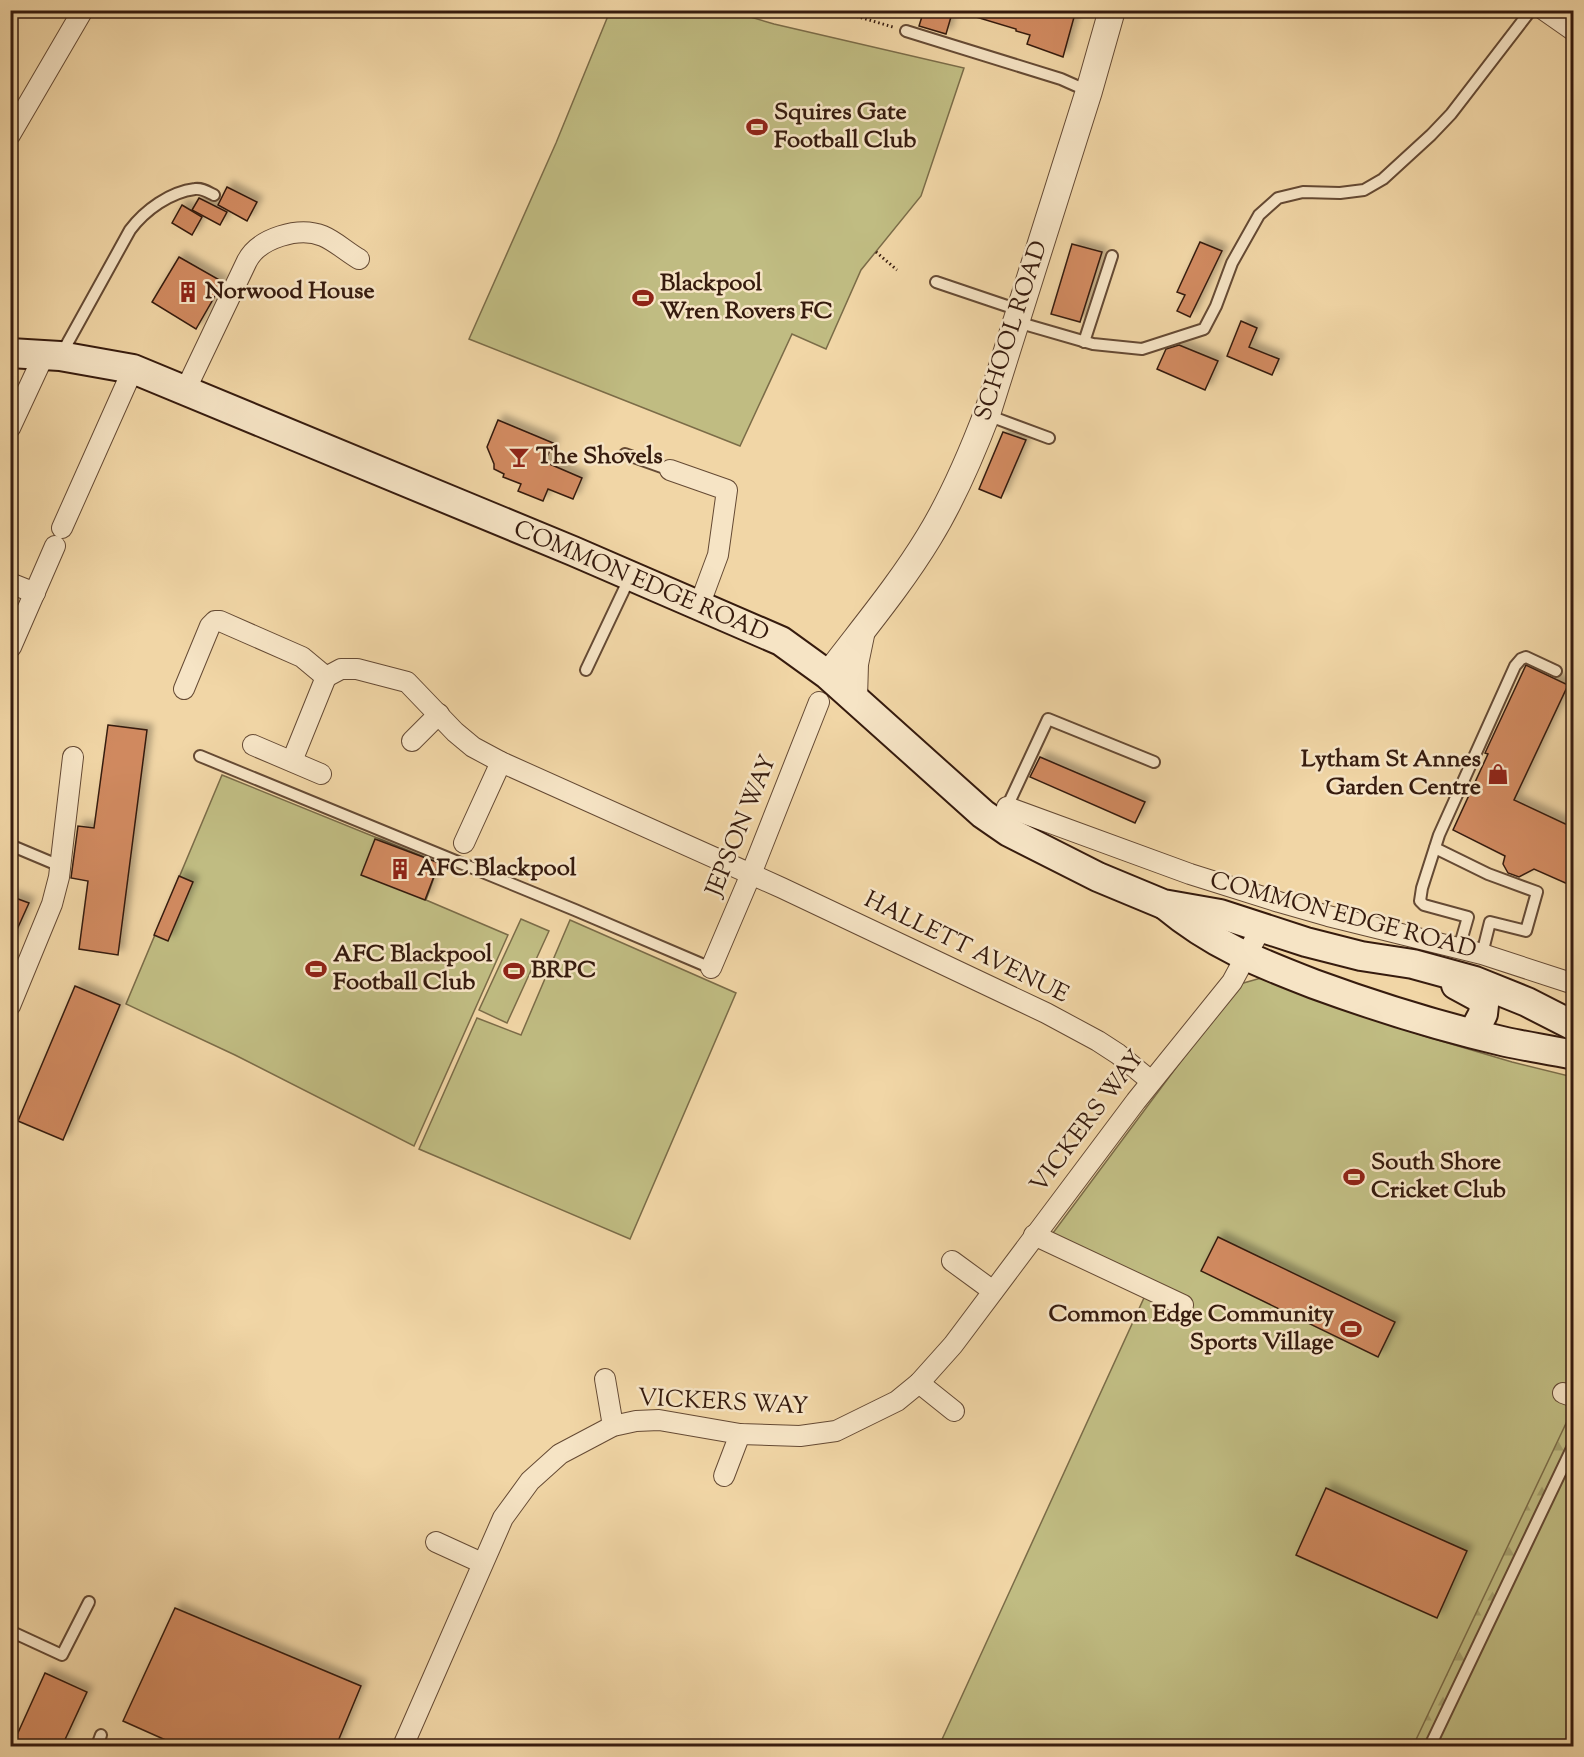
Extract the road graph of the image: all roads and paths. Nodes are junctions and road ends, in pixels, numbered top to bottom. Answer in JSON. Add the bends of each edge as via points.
{"nodes":[{"id":1,"x":83,"y":10,"type":"edge"},
{"id":2,"x":835,"y":10,"type":"edge"},
{"id":3,"x":1112,"y":10,"type":"edge"},
{"id":4,"x":1531,"y":10,"type":"edge"},
{"id":5,"x":1544,"y":10,"type":"edge"},
{"id":6,"x":906,"y":31,"type":"joint"},
{"id":7,"x":1574,"y":31,"type":"edge"},
{"id":8,"x":1089,"y":91,"type":"junction"},
{"id":9,"x":10,"y":135,"type":"edge"},
{"id":10,"x":214,"y":195,"type":"dead end"},
{"id":11,"x":876,"y":252,"type":"dead end"},
{"id":12,"x":1113,"y":256,"type":"dead end"},
{"id":13,"x":359,"y":259,"type":"dead end"},
{"id":14,"x":897,"y":270,"type":"dead end"},
{"id":15,"x":936,"y":282,"type":"dead end"},
{"id":16,"x":1018,"y":316,"type":"junction"},
{"id":17,"x":1089,"y":343,"type":"junction"},
{"id":18,"x":10,"y":353,"type":"edge"},
{"id":19,"x":52,"y":356,"type":"junction"},
{"id":20,"x":134,"y":369,"type":"junction"},
{"id":21,"x":185,"y":391,"type":"junction"},
{"id":22,"x":987,"y":415,"type":"junction"},
{"id":23,"x":10,"y":428,"type":"edge"},
{"id":24,"x":1049,"y":438,"type":"dead end"},
{"id":25,"x":625,"y":454,"type":"dead end"},
{"id":26,"x":670,"y":470,"type":"joint"},
{"id":27,"x":630,"y":577,"type":"junction"},
{"id":28,"x":10,"y":583,"type":"edge"},
{"id":29,"x":35,"y":593,"type":"junction"},
{"id":30,"x":699,"y":606,"type":"junction"},
{"id":31,"x":862,"y":629,"type":"junction"},
{"id":32,"x":11,"y":647,"type":"edge"},
{"id":33,"x":586,"y":670,"type":"dead end"},
{"id":34,"x":1556,"y":671,"type":"dead end"},
{"id":35,"x":828,"y":675,"type":"junction"},
{"id":36,"x":326,"y":677,"type":"junction"},
{"id":37,"x":184,"y":689,"type":"dead end"},
{"id":38,"x":854,"y":698,"type":"junction"},
{"id":39,"x":819,"y":702,"type":"dead end"},
{"id":40,"x":439,"y":714,"type":"junction"},
{"id":41,"x":412,"y":741,"type":"dead end"},
{"id":42,"x":253,"y":745,"type":"dead end"},
{"id":43,"x":200,"y":756,"type":"dead end"},
{"id":44,"x":73,"y":758,"type":"dead end"},
{"id":45,"x":292,"y":761,"type":"junction"},
{"id":46,"x":501,"y":762,"type":"junction"},
{"id":47,"x":1154,"y":762,"type":"dead end"},
{"id":48,"x":321,"y":774,"type":"dead end"},
{"id":49,"x":1007,"y":807,"type":"joint"},
{"id":50,"x":464,"y":843,"type":"dead end"},
{"id":51,"x":10,"y":845,"type":"edge"},
{"id":52,"x":1113,"y":846,"type":"junction"},
{"id":53,"x":1435,"y":848,"type":"junction"},
{"id":54,"x":60,"y":867,"type":"junction"},
{"id":55,"x":751,"y":874,"type":"junction"},
{"id":56,"x":1098,"y":877,"type":"junction"},
{"id":57,"x":1163,"y":903,"type":"junction"},
{"id":58,"x":1261,"y":928,"type":"junction"},
{"id":59,"x":1459,"y":948,"type":"junction"},
{"id":60,"x":1482,"y":954,"type":"junction"},
{"id":61,"x":1242,"y":963,"type":"junction"},
{"id":62,"x":1396,"y":963,"type":"junction"},
{"id":63,"x":711,"y":968,"type":"joint"},
{"id":64,"x":1574,"y":984,"type":"edge"},
{"id":65,"x":10,"y":1006,"type":"edge"},
{"id":66,"x":1574,"y":1026,"type":"edge"},
{"id":67,"x":1473,"y":1033,"type":"junction"},
{"id":68,"x":1568,"y":1054,"type":"edge"},
{"id":69,"x":1151,"y":1082,"type":"junction"},
{"id":70,"x":1034,"y":1235,"type":"junction"},
{"id":71,"x":952,"y":1261,"type":"dead end"},
{"id":72,"x":993,"y":1290,"type":"junction"},
{"id":73,"x":1183,"y":1305,"type":"dead end"},
{"id":74,"x":605,"y":1379,"type":"dead end"},
{"id":75,"x":919,"y":1383,"type":"junction"},
{"id":76,"x":954,"y":1411,"type":"dead end"},
{"id":77,"x":613,"y":1426,"type":"junction"},
{"id":78,"x":740,"y":1434,"type":"junction"},
{"id":79,"x":1574,"y":1444,"type":"edge"},
{"id":80,"x":724,"y":1476,"type":"dead end"},
{"id":81,"x":436,"y":1542,"type":"dead end"},
{"id":82,"x":482,"y":1563,"type":"junction"},
{"id":83,"x":89,"y":1602,"type":"dead end"},
{"id":84,"x":10,"y":1631,"type":"edge"},
{"id":85,"x":101,"y":1735,"type":"dead end"},
{"id":86,"x":97,"y":1746,"type":"edge"},
{"id":87,"x":403,"y":1746,"type":"edge"},
{"id":88,"x":1430,"y":1746,"type":"edge"}],
"edges":[{"from":1,"to":9,"type":"street"},
{"from":2,"to":6,"type":"path"},
{"from":3,"to":8,"type":"street","name":"SCHOOL ROAD"},
{"from":4,"to":17,"type":"lane","via":[[1451,114],[1383,179],[1364,190],[1303,192],[1278,198],[1259,215],[1232,263],[1204,329],[1142,349]]},
{"from":5,"to":7,"type":"street"},
{"from":6,"to":8,"type":"lane"},
{"from":8,"to":16,"type":"street","name":"SCHOOL ROAD"},
{"from":10,"to":19,"type":"lane","via":[[203,190],[189,191],[159,203],[139,218]]},
{"from":11,"to":14,"type":"path"},
{"from":12,"to":17,"type":"lane"},
{"from":13,"to":21,"type":"street","via":[[323,236],[310,233],[281,237],[255,249]]},
{"from":15,"to":16,"type":"lane"},
{"from":16,"to":17,"type":"lane"},
{"from":16,"to":22,"type":"street","name":"SCHOOL ROAD"},
{"from":18,"to":19,"type":"main road","name":"COMMON EDGE ROAD"},
{"from":19,"to":20,"type":"main road","name":"COMMON EDGE ROAD"},
{"from":19,"to":23,"type":"street"},
{"from":20,"to":21,"type":"main road","name":"COMMON EDGE ROAD"},
{"from":20,"to":29,"type":"street"},
{"from":21,"to":27,"type":"main road","name":"COMMON EDGE ROAD"},
{"from":22,"to":24,"type":"lane"},
{"from":22,"to":31,"type":"street","name":"SCHOOL ROAD","via":[[929,537]]},
{"from":25,"to":26,"type":"lane"},
{"from":26,"to":30,"type":"street","via":[[727,490],[717,555]]},
{"from":27,"to":30,"type":"main road","name":"COMMON EDGE ROAD"},
{"from":27,"to":33,"type":"lane"},
{"from":28,"to":29,"type":"street"},
{"from":29,"to":32,"type":"street"},
{"from":30,"to":35,"type":"main road","name":"COMMON EDGE ROAD","via":[[781,641]]},
{"from":31,"to":35,"type":"street","name":"SCHOOL ROAD"},
{"from":31,"to":38,"type":"street","name":"SCHOOL ROAD","via":[[856,651]]},
{"from":34,"to":53,"type":"lane","via":[[1526,657],[1515,666]]},
{"from":35,"to":38,"type":"main road","name":"COMMON EDGE ROAD"},
{"from":36,"to":37,"type":"street","via":[[302,657],[215,621]]},
{"from":36,"to":40,"type":"street","name":"HALLETT AVENUE","via":[[341,669],[386,675],[407,682]]},
{"from":36,"to":45,"type":"street"},
{"from":38,"to":56,"type":"main road","name":"COMMON EDGE ROAD","via":[[989,819]]},
{"from":39,"to":55,"type":"street","name":"JEPSON WAY"},
{"from":40,"to":41,"type":"street"},
{"from":40,"to":46,"type":"street","name":"HALLETT AVENUE","via":[[473,747]]},
{"from":42,"to":45,"type":"street"},
{"from":43,"to":63,"type":"lane"},
{"from":44,"to":54,"type":"street"},
{"from":45,"to":48,"type":"street"},
{"from":46,"to":50,"type":"street"},
{"from":46,"to":55,"type":"street","name":"HALLETT AVENUE"},
{"from":47,"to":49,"type":"lane","via":[[1048,719]]},
{"from":49,"to":52,"type":"street","name":"COMMON EDGE ROAD"},
{"from":51,"to":54,"type":"lane"},
{"from":52,"to":56,"type":"street"},
{"from":52,"to":59,"type":"street","name":"COMMON EDGE ROAD","via":[[1279,902]]},
{"from":53,"to":59,"type":"lane","via":[[1420,901],[1468,917]]},
{"from":53,"to":60,"type":"lane","via":[[1537,892],[1526,931],[1490,922]]},
{"from":54,"to":65,"type":"street","via":[[52,904]]},
{"from":55,"to":63,"type":"street","name":"JEPSON WAY"},
{"from":55,"to":69,"type":"street","name":"HALLETT AVENUE","via":[[1046,1013],[1118,1054]]},
{"from":56,"to":57,"type":"main road","name":"COMMON EDGE ROAD"},
{"from":57,"to":58,"type":"main road","name":"COMMON EDGE ROAD","via":[[1220,914]]},
{"from":57,"to":61,"type":"main road","name":"COMMON EDGE ROAD"},
{"from":58,"to":61,"type":"street","name":"VICKERS WAY"},
{"from":58,"to":62,"type":"main road","name":"COMMON EDGE ROAD"},
{"from":59,"to":60,"type":"street","name":"COMMON EDGE ROAD"},
{"from":60,"to":64,"type":"street","name":"COMMON EDGE ROAD"},
{"from":61,"to":67,"type":"main road","name":"COMMON EDGE ROAD"},
{"from":61,"to":69,"type":"street","name":"VICKERS WAY"},
{"from":62,"to":66,"type":"main road","name":"COMMON EDGE ROAD","via":[[1475,981]]},
{"from":62,"to":67,"type":"main road","via":[[1480,998],[1484,1010]]},
{"from":66,"to":68,"type":"street","name":"COMMON EDGE ROAD"},
{"from":67,"to":68,"type":"main road","name":"COMMON EDGE ROAD"},
{"from":69,"to":70,"type":"street","name":"VICKERS WAY"},
{"from":70,"to":72,"type":"street","name":"VICKERS WAY"},
{"from":70,"to":73,"type":"street"},
{"from":71,"to":72,"type":"street"},
{"from":72,"to":75,"type":"street","name":"VICKERS WAY","via":[[939,1363]]},
{"from":74,"to":77,"type":"street"},
{"from":75,"to":76,"type":"street"},
{"from":75,"to":78,"type":"street","name":"VICKERS WAY","via":[[897,1401],[836,1431],[800,1436]]},
{"from":77,"to":78,"type":"street","name":"VICKERS WAY","via":[[659,1420]]},
{"from":77,"to":82,"type":"street","name":"VICKERS WAY","via":[[560,1454],[530,1481],[503,1518]]},
{"from":78,"to":80,"type":"street"},
{"from":79,"to":88,"type":"lane"},
{"from":81,"to":82,"type":"street"},
{"from":82,"to":87,"type":"street","name":"VICKERS WAY"},
{"from":83,"to":84,"type":"lane","via":[[62,1655]]},
{"from":85,"to":86,"type":"lane"}]}
